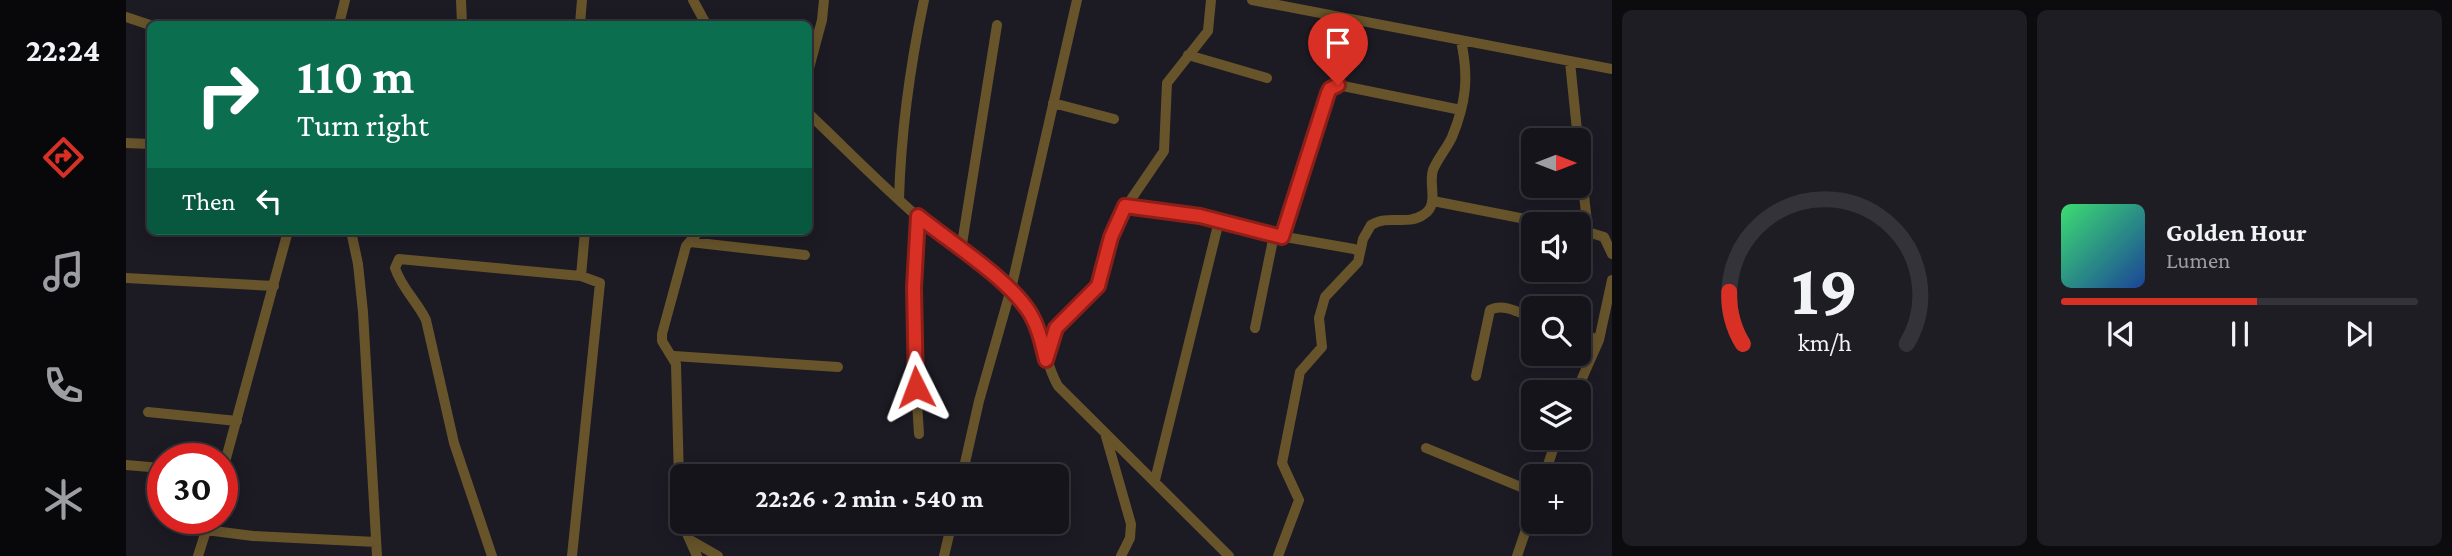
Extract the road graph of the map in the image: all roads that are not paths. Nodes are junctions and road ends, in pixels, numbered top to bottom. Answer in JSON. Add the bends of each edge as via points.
{"nodes":[{"id":1,"x":345,"y":0,"type":"edge"},
{"id":2,"x":461,"y":0,"type":"edge"},
{"id":3,"x":582,"y":0,"type":"edge"},
{"id":4,"x":693,"y":0,"type":"edge"},
{"id":5,"x":824,"y":0,"type":"edge"},
{"id":6,"x":924,"y":0,"type":"edge"},
{"id":7,"x":1077,"y":0,"type":"edge"},
{"id":8,"x":1211,"y":0,"type":"edge"},
{"id":9,"x":1252,"y":0,"type":"edge"},
{"id":10,"x":126,"y":18,"type":"edge"},
{"id":11,"x":340,"y":21,"type":"edge"},
{"id":12,"x":462,"y":21,"type":"edge"},
{"id":13,"x":580,"y":21,"type":"edge"},
{"id":14,"x":704,"y":21,"type":"edge"},
{"id":15,"x":147,"y":24,"type":"edge"},
{"id":16,"x":997,"y":25,"type":"dead end"},
{"id":17,"x":1461,"y":41,"type":"junction"},
{"id":18,"x":1188,"y":55,"type":"junction"},
{"id":19,"x":812,"y":57,"type":"edge"},
{"id":20,"x":1570,"y":62,"type":"junction"},
{"id":21,"x":1612,"y":69,"type":"edge"},
{"id":22,"x":1267,"y":78,"type":"dead end"},
{"id":23,"x":1053,"y":103,"type":"junction"},
{"id":24,"x":1461,"y":110,"type":"junction"},
{"id":25,"x":812,"y":117,"type":"edge"},
{"id":26,"x":1114,"y":119,"type":"dead end"},
{"id":27,"x":1577,"y":128,"type":"edge"},
{"id":28,"x":126,"y":143,"type":"edge"},
{"id":29,"x":147,"y":144,"type":"edge"},
{"id":30,"x":900,"y":199,"type":"junction"},
{"id":31,"x":1433,"y":201,"type":"junction"},
{"id":32,"x":1125,"y":206,"type":"junction"},
{"id":33,"x":918,"y":216,"type":"junction"},
{"id":34,"x":1521,"y":218,"type":"edge"},
{"id":35,"x":1219,"y":221,"type":"junction"},
{"id":36,"x":1591,"y":233,"type":"edge"},
{"id":37,"x":287,"y":235,"type":"edge"},
{"id":38,"x":352,"y":235,"type":"edge"},
{"id":39,"x":585,"y":235,"type":"edge"},
{"id":40,"x":696,"y":235,"type":"edge"},
{"id":41,"x":1278,"y":236,"type":"junction"},
{"id":42,"x":690,"y":242,"type":"junction"},
{"id":43,"x":961,"y":250,"type":"junction"},
{"id":44,"x":1360,"y":252,"type":"junction"},
{"id":45,"x":1612,"y":254,"type":"edge"},
{"id":46,"x":805,"y":255,"type":"dead end"},
{"id":47,"x":581,"y":276,"type":"junction"},
{"id":48,"x":126,"y":278,"type":"edge"},
{"id":49,"x":1612,"y":280,"type":"edge"},
{"id":50,"x":274,"y":286,"type":"junction"},
{"id":51,"x":1011,"y":289,"type":"junction"},
{"id":52,"x":1521,"y":314,"type":"edge"},
{"id":53,"x":1255,"y":328,"type":"dead end"},
{"id":54,"x":1591,"y":337,"type":"edge"},
{"id":55,"x":1599,"y":340,"type":"junction"},
{"id":56,"x":674,"y":356,"type":"junction"},
{"id":57,"x":1046,"y":360,"type":"junction"},
{"id":58,"x":838,"y":367,"type":"dead end"},
{"id":59,"x":1476,"y":376,"type":"dead end"},
{"id":60,"x":1581,"y":380,"type":"edge"},
{"id":61,"x":148,"y":412,"type":"dead end"},
{"id":62,"x":237,"y":421,"type":"junction"},
{"id":63,"x":1105,"y":432,"type":"junction"},
{"id":64,"x":919,"y":434,"type":"dead end"},
{"id":65,"x":231,"y":443,"type":"edge"},
{"id":66,"x":1426,"y":448,"type":"dead end"},
{"id":67,"x":965,"y":464,"type":"edge"},
{"id":68,"x":126,"y":465,"type":"edge"},
{"id":69,"x":147,"y":467,"type":"edge"},
{"id":70,"x":1155,"y":480,"type":"junction"},
{"id":71,"x":1521,"y":487,"type":"edge"},
{"id":72,"x":205,"y":534,"type":"edge"},
{"id":73,"x":237,"y":534,"type":"edge"},
{"id":74,"x":949,"y":534,"type":"edge"},
{"id":75,"x":1524,"y":534,"type":"edge"},
{"id":76,"x":692,"y":541,"type":"junction"},
{"id":77,"x":376,"y":542,"type":"junction"},
{"id":78,"x":198,"y":556,"type":"edge"},
{"id":79,"x":377,"y":556,"type":"edge"},
{"id":80,"x":492,"y":556,"type":"edge"},
{"id":81,"x":572,"y":556,"type":"edge"},
{"id":82,"x":697,"y":556,"type":"edge"},
{"id":83,"x":718,"y":556,"type":"edge"},
{"id":84,"x":944,"y":556,"type":"edge"},
{"id":85,"x":1121,"y":556,"type":"edge"},
{"id":86,"x":1229,"y":556,"type":"edge"},
{"id":87,"x":1278,"y":556,"type":"edge"},
{"id":88,"x":1517,"y":556,"type":"edge"}],
"edges":[{"from":1,"to":11,"type":"street"},
{"from":2,"to":12,"type":"street"},
{"from":3,"to":13,"type":"street"},
{"from":4,"to":14,"type":"street"},
{"from":5,"to":19,"type":"street"},
{"from":6,"to":30,"type":"street","via":[[902,131]]},
{"from":7,"to":23,"type":"street"},
{"from":8,"to":18,"type":"street","via":[[1208,31]]},
{"from":9,"to":17,"type":"street"},
{"from":10,"to":15,"type":"street"},
{"from":16,"to":43,"type":"street"},
{"from":17,"to":20,"type":"street"},
{"from":17,"to":24,"type":"street","via":[[1466,74]]},
{"from":18,"to":22,"type":"street"},
{"from":18,"to":32,"type":"street","via":[[1167,83],[1164,151]]},
{"from":20,"to":21,"type":"street"},
{"from":20,"to":27,"type":"street"},
{"from":23,"to":26,"type":"street"},
{"from":23,"to":51,"type":"street"},
{"from":24,"to":31,"type":"street","via":[[1433,170]]},
{"from":24,"to":41,"type":"street","via":[[1343,86],[1330,89]]},
{"from":25,"to":30,"type":"street"},
{"from":28,"to":29,"type":"street"},
{"from":30,"to":33,"type":"street"},
{"from":31,"to":34,"type":"street"},
{"from":31,"to":44,"type":"street","via":[[1424,215],[1412,220],[1388,218],[1371,225]]},
{"from":32,"to":35,"type":"street"},
{"from":32,"to":57,"type":"street","via":[[1098,286],[1056,328]]},
{"from":33,"to":43,"type":"street"},
{"from":33,"to":64,"type":"street","via":[[913,339]]},
{"from":35,"to":41,"type":"street"},
{"from":35,"to":70,"type":"street"},
{"from":36,"to":45,"type":"street","via":[[1604,237]]},
{"from":37,"to":50,"type":"street"},
{"from":38,"to":77,"type":"street","via":[[363,312]]},
{"from":39,"to":47,"type":"street"},
{"from":40,"to":42,"type":"street"},
{"from":41,"to":44,"type":"street"},
{"from":41,"to":53,"type":"street"},
{"from":42,"to":46,"type":"street"},
{"from":42,"to":56,"type":"street","via":[[662,334]]},
{"from":43,"to":51,"type":"street"},
{"from":44,"to":87,"type":"street","via":[[1358,262],[1325,297],[1319,318],[1322,347],[1300,372],[1282,463],[1298,504]]},
{"from":47,"to":80,"type":"street","via":[[405,259],[395,264],[402,287],[426,320],[454,443]]},
{"from":47,"to":81,"type":"street","via":[[601,285]]},
{"from":48,"to":50,"type":"street"},
{"from":49,"to":55,"type":"street"},
{"from":50,"to":62,"type":"street"},
{"from":51,"to":57,"type":"street","via":[[1035,324]]},
{"from":51,"to":67,"type":"street"},
{"from":52,"to":59,"type":"street","via":[[1503,308],[1490,310]]},
{"from":54,"to":55,"type":"street"},
{"from":55,"to":60,"type":"street"},
{"from":56,"to":58,"type":"street"},
{"from":56,"to":76,"type":"street","via":[[680,519]]},
{"from":57,"to":63,"type":"street","via":[[1058,386]]},
{"from":61,"to":62,"type":"street"},
{"from":62,"to":65,"type":"street"},
{"from":63,"to":70,"type":"street"},
{"from":63,"to":85,"type":"street","via":[[1131,524]]},
{"from":66,"to":71,"type":"street"},
{"from":68,"to":69,"type":"street"},
{"from":70,"to":86,"type":"street"},
{"from":72,"to":78,"type":"street"},
{"from":73,"to":77,"type":"street"},
{"from":74,"to":84,"type":"street"},
{"from":75,"to":88,"type":"street"},
{"from":76,"to":82,"type":"street"},
{"from":76,"to":83,"type":"street"},
{"from":77,"to":79,"type":"street"}]}
